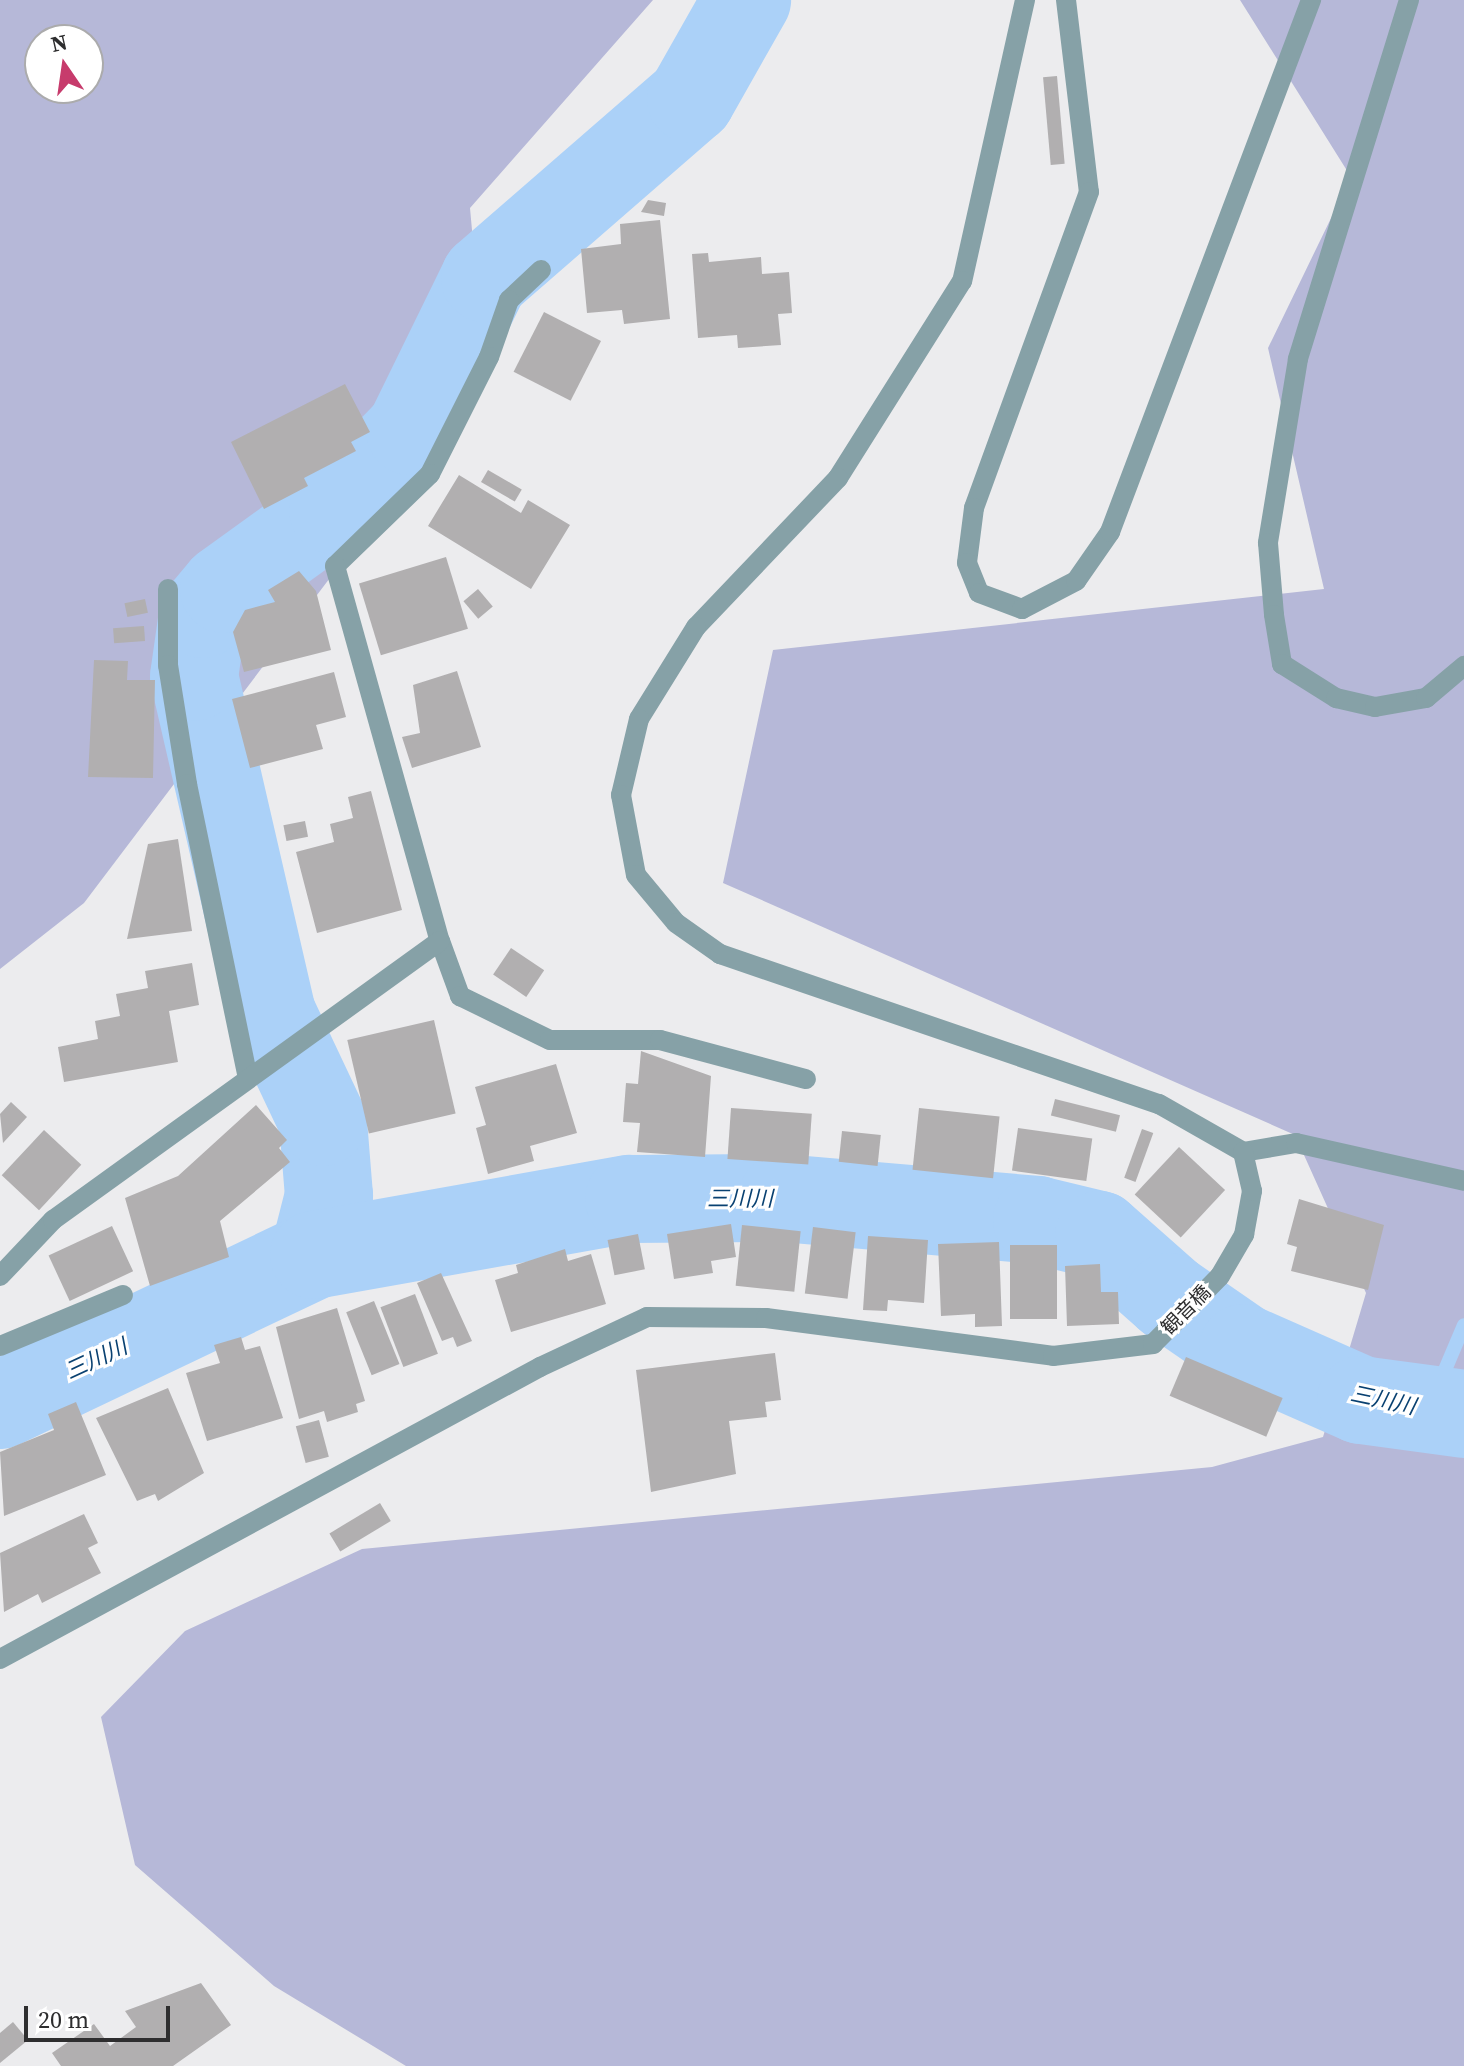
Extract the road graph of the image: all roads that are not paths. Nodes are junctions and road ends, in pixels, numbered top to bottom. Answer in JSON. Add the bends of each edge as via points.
{"nodes":[{"id":1,"x":1025,"y":0,"type":"edge"},
{"id":2,"x":1066,"y":0,"type":"edge"},
{"id":3,"x":1311,"y":0,"type":"edge"},
{"id":4,"x":1409,"y":0,"type":"edge"},
{"id":5,"x":541,"y":270,"type":"dead end"},
{"id":6,"x":168,"y":589,"type":"dead end"},
{"id":7,"x":1464,"y":666,"type":"edge"},
{"id":8,"x":440,"y":941,"type":"junction"},
{"id":9,"x":255,"y":1070,"type":"junction"},
{"id":10,"x":806,"y":1079,"type":"dead end"},
{"id":11,"x":1243,"y":1152,"type":"junction"},
{"id":12,"x":1464,"y":1181,"type":"edge"},
{"id":13,"x":0,"y":1276,"type":"edge"},
{"id":14,"x":123,"y":1295,"type":"dead end"},
{"id":15,"x":0,"y":1346,"type":"edge"},
{"id":16,"x":0,"y":1659,"type":"edge"}],
"edges":[{"from":1,"to":11,"type":"street","via":[[962,281],[838,478],[696,627],[639,719],[621,795],[634,862],[676,923],[720,954],[1159,1104]]},
{"from":2,"to":3,"type":"street","via":[[1089,192],[974,508],[967,563],[979,593],[1022,609],[1076,581],[1110,532]]},
{"from":4,"to":7,"type":"street","via":[[1298,359],[1268,543],[1282,664],[1336,698],[1375,707],[1426,698]]},
{"from":5,"to":8,"type":"street","via":[[509,300],[489,357],[430,474],[335,566]]},
{"from":6,"to":9,"type":"street","via":[[168,665],[187,784]]},
{"from":8,"to":9,"type":"street"},
{"from":8,"to":10,"type":"street","via":[[460,996],[550,1040],[660,1040]]},
{"from":9,"to":13,"type":"street","via":[[53,1220]]},
{"from":11,"to":12,"type":"street","via":[[1296,1143]]},
{"from":11,"to":16,"type":"street","name":"観音橋","via":[[1252,1191],[1244,1235],[1220,1276],[1153,1344],[1053,1356],[766,1318],[647,1317],[540,1367]]},
{"from":14,"to":15,"type":"street"}]}
